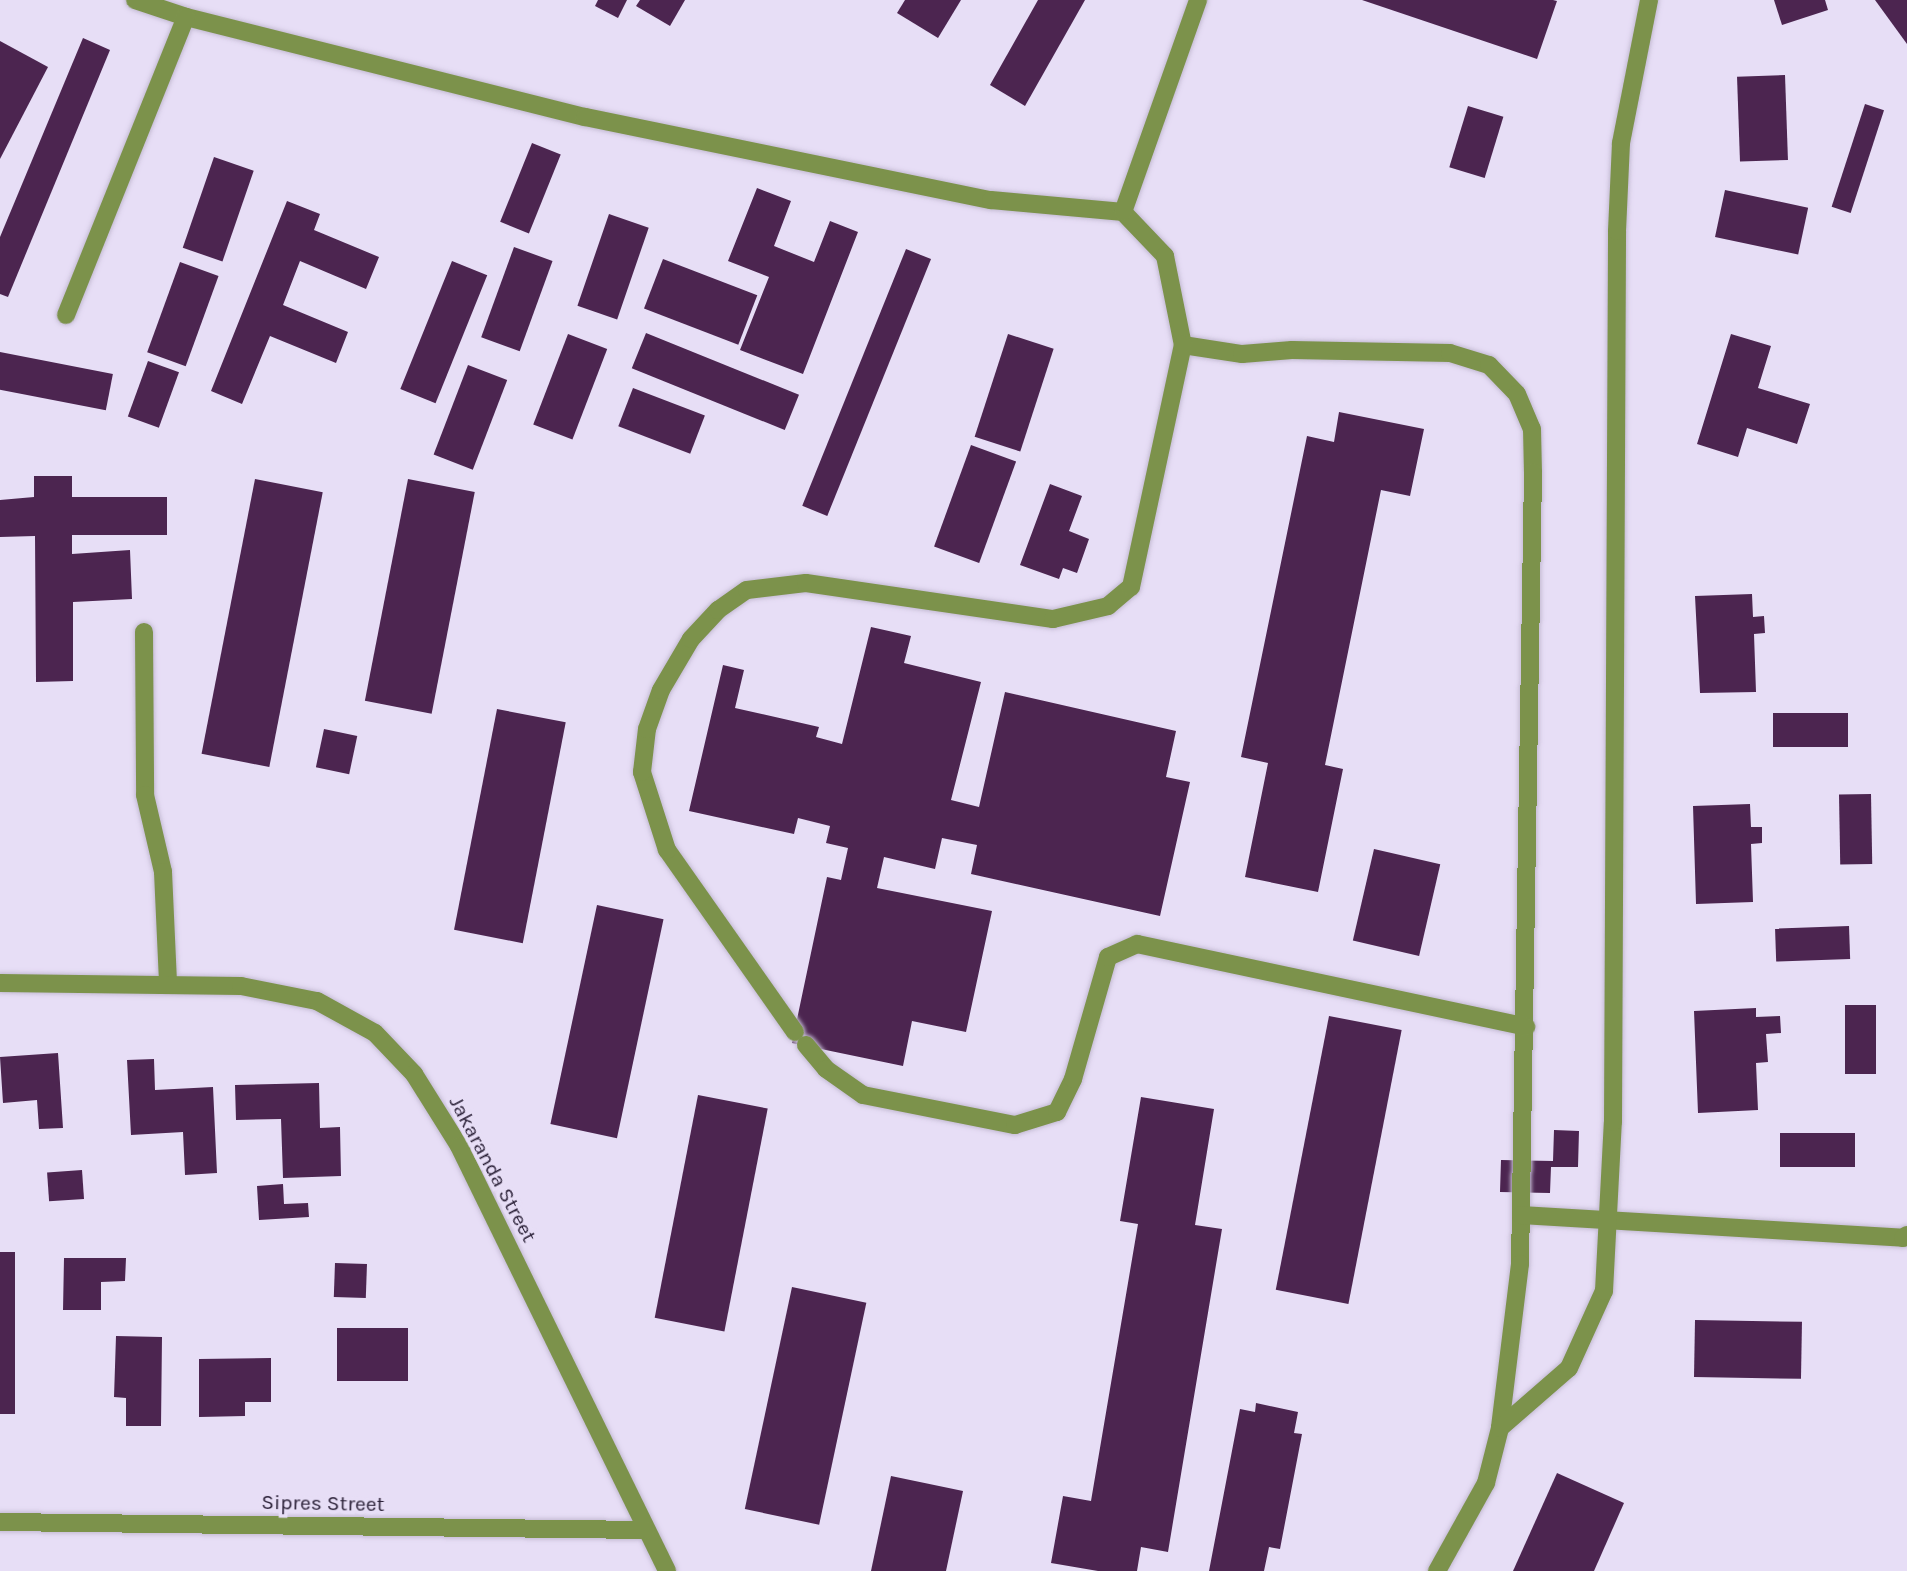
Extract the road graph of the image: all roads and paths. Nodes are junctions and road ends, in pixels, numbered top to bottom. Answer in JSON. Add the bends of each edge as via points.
{"nodes":[{"id":1,"x":135,"y":0,"type":"edge"},
{"id":2,"x":1198,"y":0,"type":"edge"},
{"id":3,"x":1649,"y":0,"type":"edge"},
{"id":4,"x":186,"y":17,"type":"junction"},
{"id":5,"x":1123,"y":212,"type":"junction"},
{"id":6,"x":66,"y":315,"type":"dead end"},
{"id":7,"x":1183,"y":345,"type":"junction"},
{"id":8,"x":144,"y":632,"type":"dead end"},
{"id":9,"x":0,"y":983,"type":"edge"},
{"id":10,"x":168,"y":983,"type":"junction"},
{"id":11,"x":1526,"y":1027,"type":"junction"},
{"id":12,"x":1521,"y":1215,"type":"junction"},
{"id":13,"x":1607,"y":1220,"type":"junction"},
{"id":14,"x":1907,"y":1235,"type":"edge"},
{"id":15,"x":1500,"y":1428,"type":"junction"},
{"id":16,"x":0,"y":1522,"type":"edge"},
{"id":17,"x":646,"y":1530,"type":"junction"},
{"id":18,"x":667,"y":1571,"type":"edge"},
{"id":19,"x":1437,"y":1571,"type":"edge"}],
"edges":[{"from":1,"to":4,"type":"street"},
{"from":2,"to":5,"type":"street"},
{"from":3,"to":13,"type":"street","via":[[1621,143],[1617,231],[1613,1122]]},
{"from":4,"to":5,"type":"street","via":[[585,117],[991,200]]},
{"from":4,"to":6,"type":"street"},
{"from":5,"to":7,"type":"street","via":[[1165,256]]},
{"from":7,"to":11,"type":"street","via":[[1242,354],[1292,350],[1450,353],[1489,365],[1517,394],[1532,429],[1533,472]]},
{"from":7,"to":11,"type":"street","via":[[1131,587],[1108,606],[1053,619],[806,583],[747,590],[718,610],[691,639],[661,690],[647,729],[642,772],[667,850],[800,1038],[826,1069],[863,1096],[1015,1125],[1058,1112],[1073,1079],[1108,957],[1137,944]]},
{"from":8,"to":10,"type":"street","via":[[145,795],[163,872]]},
{"from":9,"to":10,"type":"street","name":"Jakaranda Street"},
{"from":10,"to":17,"type":"street","name":"Jakaranda Street","via":[[241,986],[317,1001],[375,1033],[414,1074],[459,1146]]},
{"from":11,"to":12,"type":"street"},
{"from":12,"to":13,"type":"street"},
{"from":12,"to":15,"type":"street","via":[[1520,1264]]},
{"from":13,"to":14,"type":"street"},
{"from":13,"to":15,"type":"street","via":[[1604,1291],[1569,1368]]},
{"from":15,"to":19,"type":"street","via":[[1486,1483]]},
{"from":16,"to":17,"type":"street","name":"Sipres Street"},
{"from":17,"to":18,"type":"street","name":"Jakaranda Street"}]}
